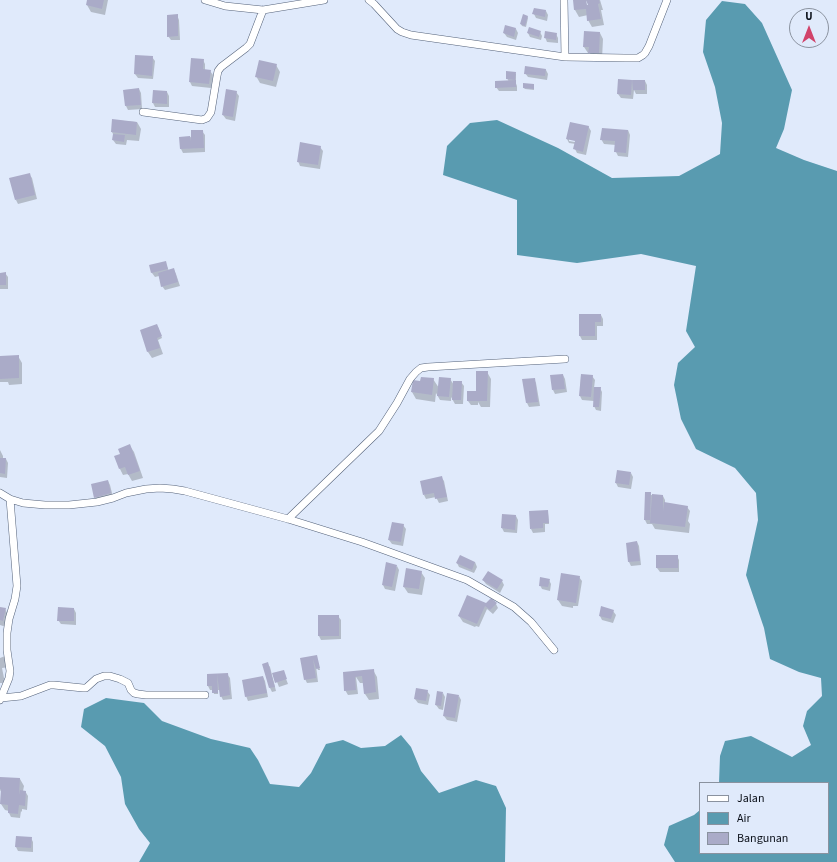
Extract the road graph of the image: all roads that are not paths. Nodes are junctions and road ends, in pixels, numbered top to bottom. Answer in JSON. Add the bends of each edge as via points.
{"nodes":[{"id":1,"x":205,"y":0,"type":"edge"},
{"id":2,"x":324,"y":0,"type":"edge"},
{"id":3,"x":368,"y":0,"type":"edge"},
{"id":4,"x":564,"y":0,"type":"edge"},
{"id":5,"x":667,"y":0,"type":"edge"},
{"id":6,"x":263,"y":10,"type":"junction"},
{"id":7,"x":566,"y":57,"type":"junction"},
{"id":8,"x":143,"y":112,"type":"dead end"},
{"id":9,"x":565,"y":359,"type":"dead end"},
{"id":10,"x":0,"y":493,"type":"edge"},
{"id":11,"x":10,"y":499,"type":"junction"},
{"id":12,"x":288,"y":519,"type":"junction"},
{"id":13,"x":554,"y":650,"type":"dead end"},
{"id":14,"x":205,"y":695,"type":"dead end"},
{"id":15,"x":0,"y":700,"type":"edge"}],
"edges":[{"from":1,"to":6,"type":"street","via":[[225,6]]},
{"from":2,"to":6,"type":"street"},
{"from":3,"to":7,"type":"street","via":[[397,29],[411,35]]},
{"from":4,"to":7,"type":"street"},
{"from":5,"to":7,"type":"street","via":[[649,46],[641,57]]},
{"from":6,"to":8,"type":"street","via":[[250,44],[218,71],[211,112],[207,118],[202,120]]},
{"from":9,"to":12,"type":"street","via":[[421,368],[410,379],[379,431]]},
{"from":10,"to":11,"type":"street"},
{"from":11,"to":12,"type":"street","via":[[23,503],[69,505],[97,502],[126,493],[160,488],[185,491]]},
{"from":11,"to":15,"type":"street","via":[[17,586],[7,633],[10,672]]},
{"from":12,"to":13,"type":"street","via":[[362,542],[467,580],[514,607],[531,622]]},
{"from":14,"to":15,"type":"street","via":[[138,694],[131,690],[128,683],[104,676],[86,688],[54,685]]}]}
